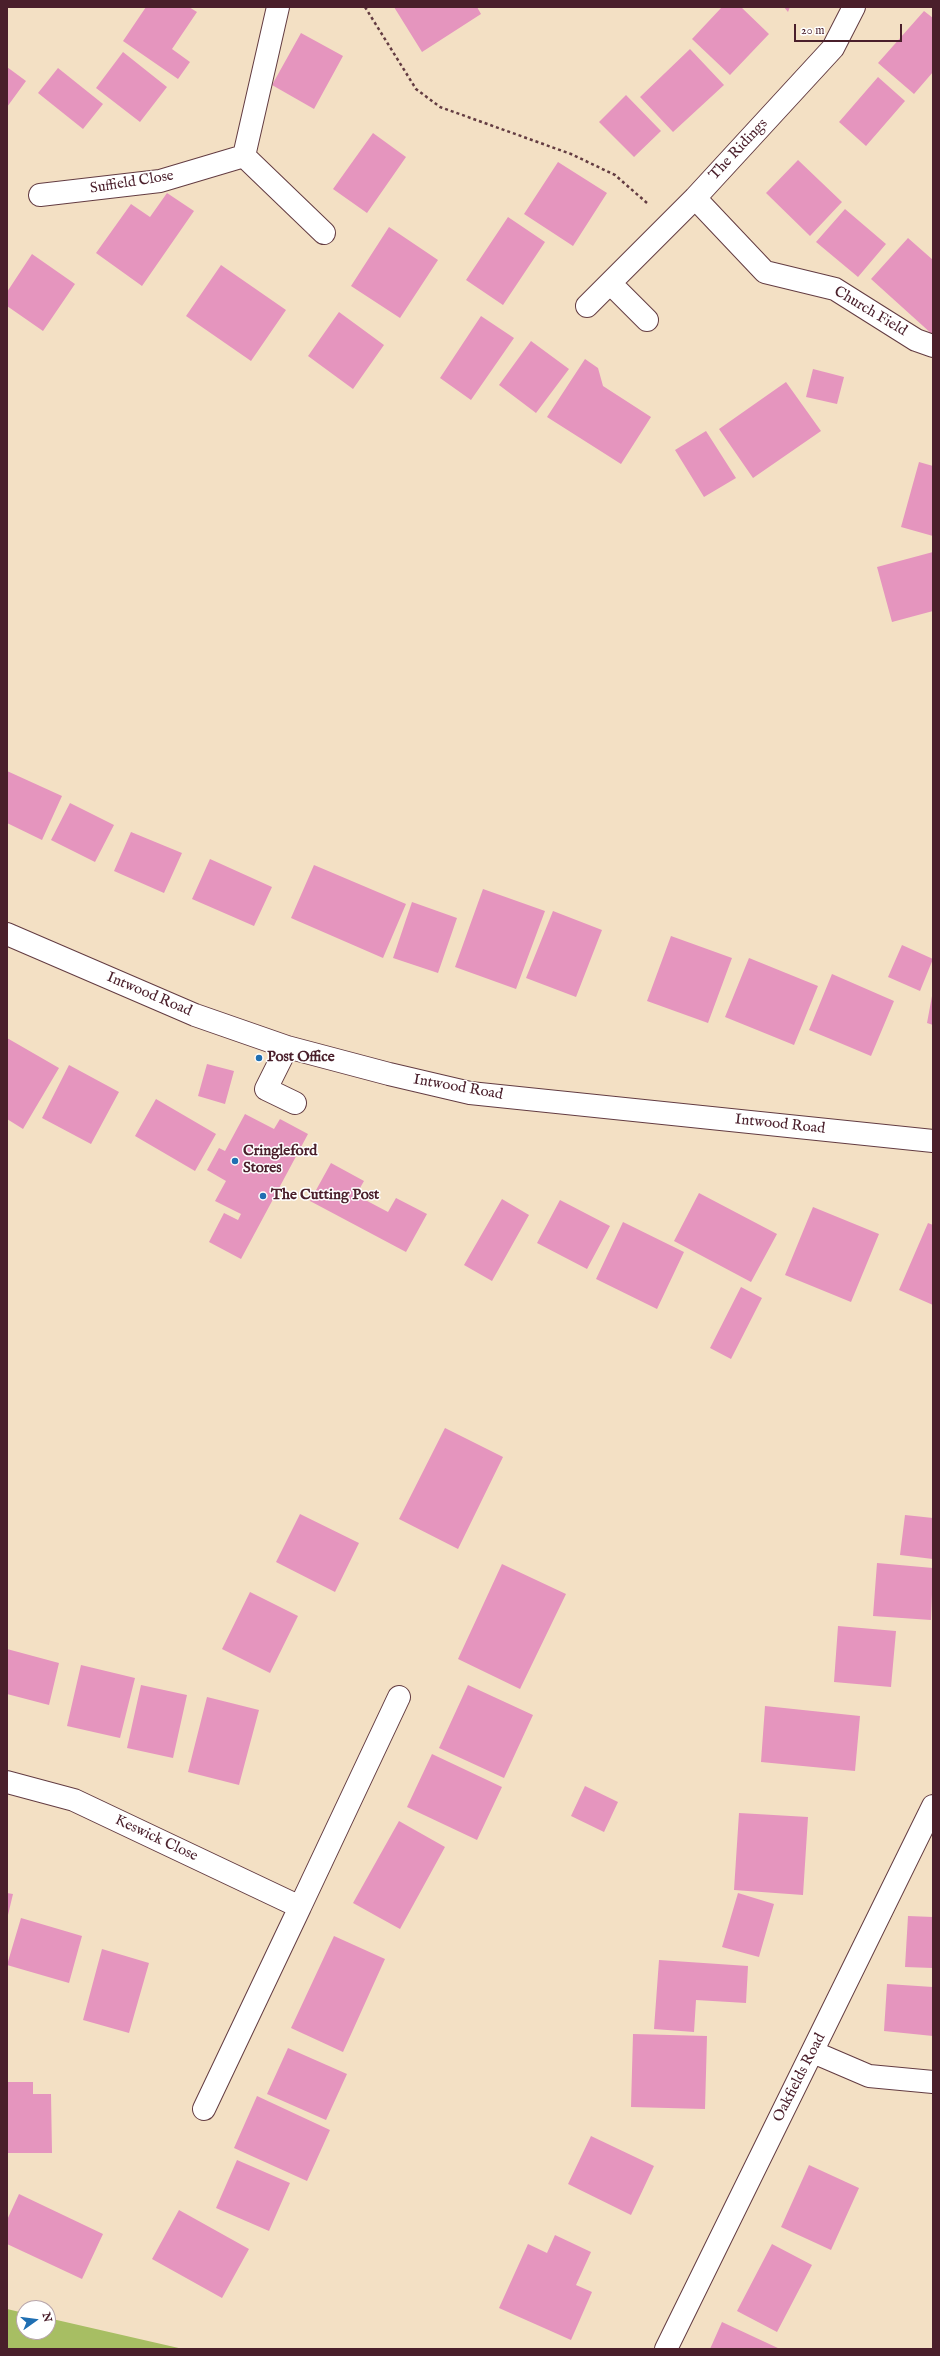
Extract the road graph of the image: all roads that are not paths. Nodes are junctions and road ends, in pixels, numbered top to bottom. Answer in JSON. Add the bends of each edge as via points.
{"nodes":[{"id":1,"x":278,"y":7,"type":"edge"},
{"id":2,"x":854,"y":7,"type":"edge"},
{"id":3,"x":244,"y":156,"type":"junction"},
{"id":4,"x":40,"y":195,"type":"dead end"},
{"id":5,"x":695,"y":198,"type":"junction"},
{"id":6,"x":324,"y":233,"type":"dead end"},
{"id":7,"x":611,"y":284,"type":"junction"},
{"id":8,"x":587,"y":306,"type":"dead end"},
{"id":9,"x":647,"y":320,"type":"dead end"},
{"id":10,"x":933,"y":346,"type":"edge"},
{"id":11,"x":7,"y":934,"type":"edge"},
{"id":12,"x":287,"y":1047,"type":"junction"},
{"id":13,"x":295,"y":1103,"type":"dead end"},
{"id":14,"x":933,"y":1141,"type":"edge"},
{"id":15,"x":399,"y":1697,"type":"dead end"},
{"id":16,"x":7,"y":1782,"type":"edge"},
{"id":17,"x":933,"y":1806,"type":"edge"},
{"id":18,"x":300,"y":1907,"type":"junction"},
{"id":19,"x":813,"y":2052,"type":"junction"},
{"id":20,"x":933,"y":2082,"type":"edge"},
{"id":21,"x":204,"y":2109,"type":"dead end"},
{"id":22,"x":666,"y":2349,"type":"edge"}],
"edges":[{"from":1,"to":3,"type":"street"},
{"from":2,"to":5,"type":"street","name":"The Ridings","via":[[833,48]]},
{"from":3,"to":4,"type":"street","name":"Suffield Close","via":[[160,181]]},
{"from":3,"to":6,"type":"street"},
{"from":5,"to":7,"type":"street","name":"The Ridings"},
{"from":5,"to":10,"type":"street","name":"Church Field","via":[[765,272],[835,289],[916,340]]},
{"from":7,"to":8,"type":"street","name":"The Ridings"},
{"from":7,"to":9,"type":"street"},
{"from":11,"to":12,"type":"street","name":"Intwood Road","via":[[195,1015]]},
{"from":12,"to":13,"type":"street","via":[[266,1089]]},
{"from":12,"to":14,"type":"street","name":"Intwood Road","via":[[470,1093]]},
{"from":15,"to":18,"type":"street"},
{"from":16,"to":18,"type":"street","name":"Keswick Close","via":[[74,1800]]},
{"from":17,"to":19,"type":"street","name":"Oakfields Road"},
{"from":18,"to":21,"type":"street"},
{"from":19,"to":20,"type":"street","via":[[869,2076]]},
{"from":19,"to":22,"type":"street","name":"Oakfields Road"}]}
